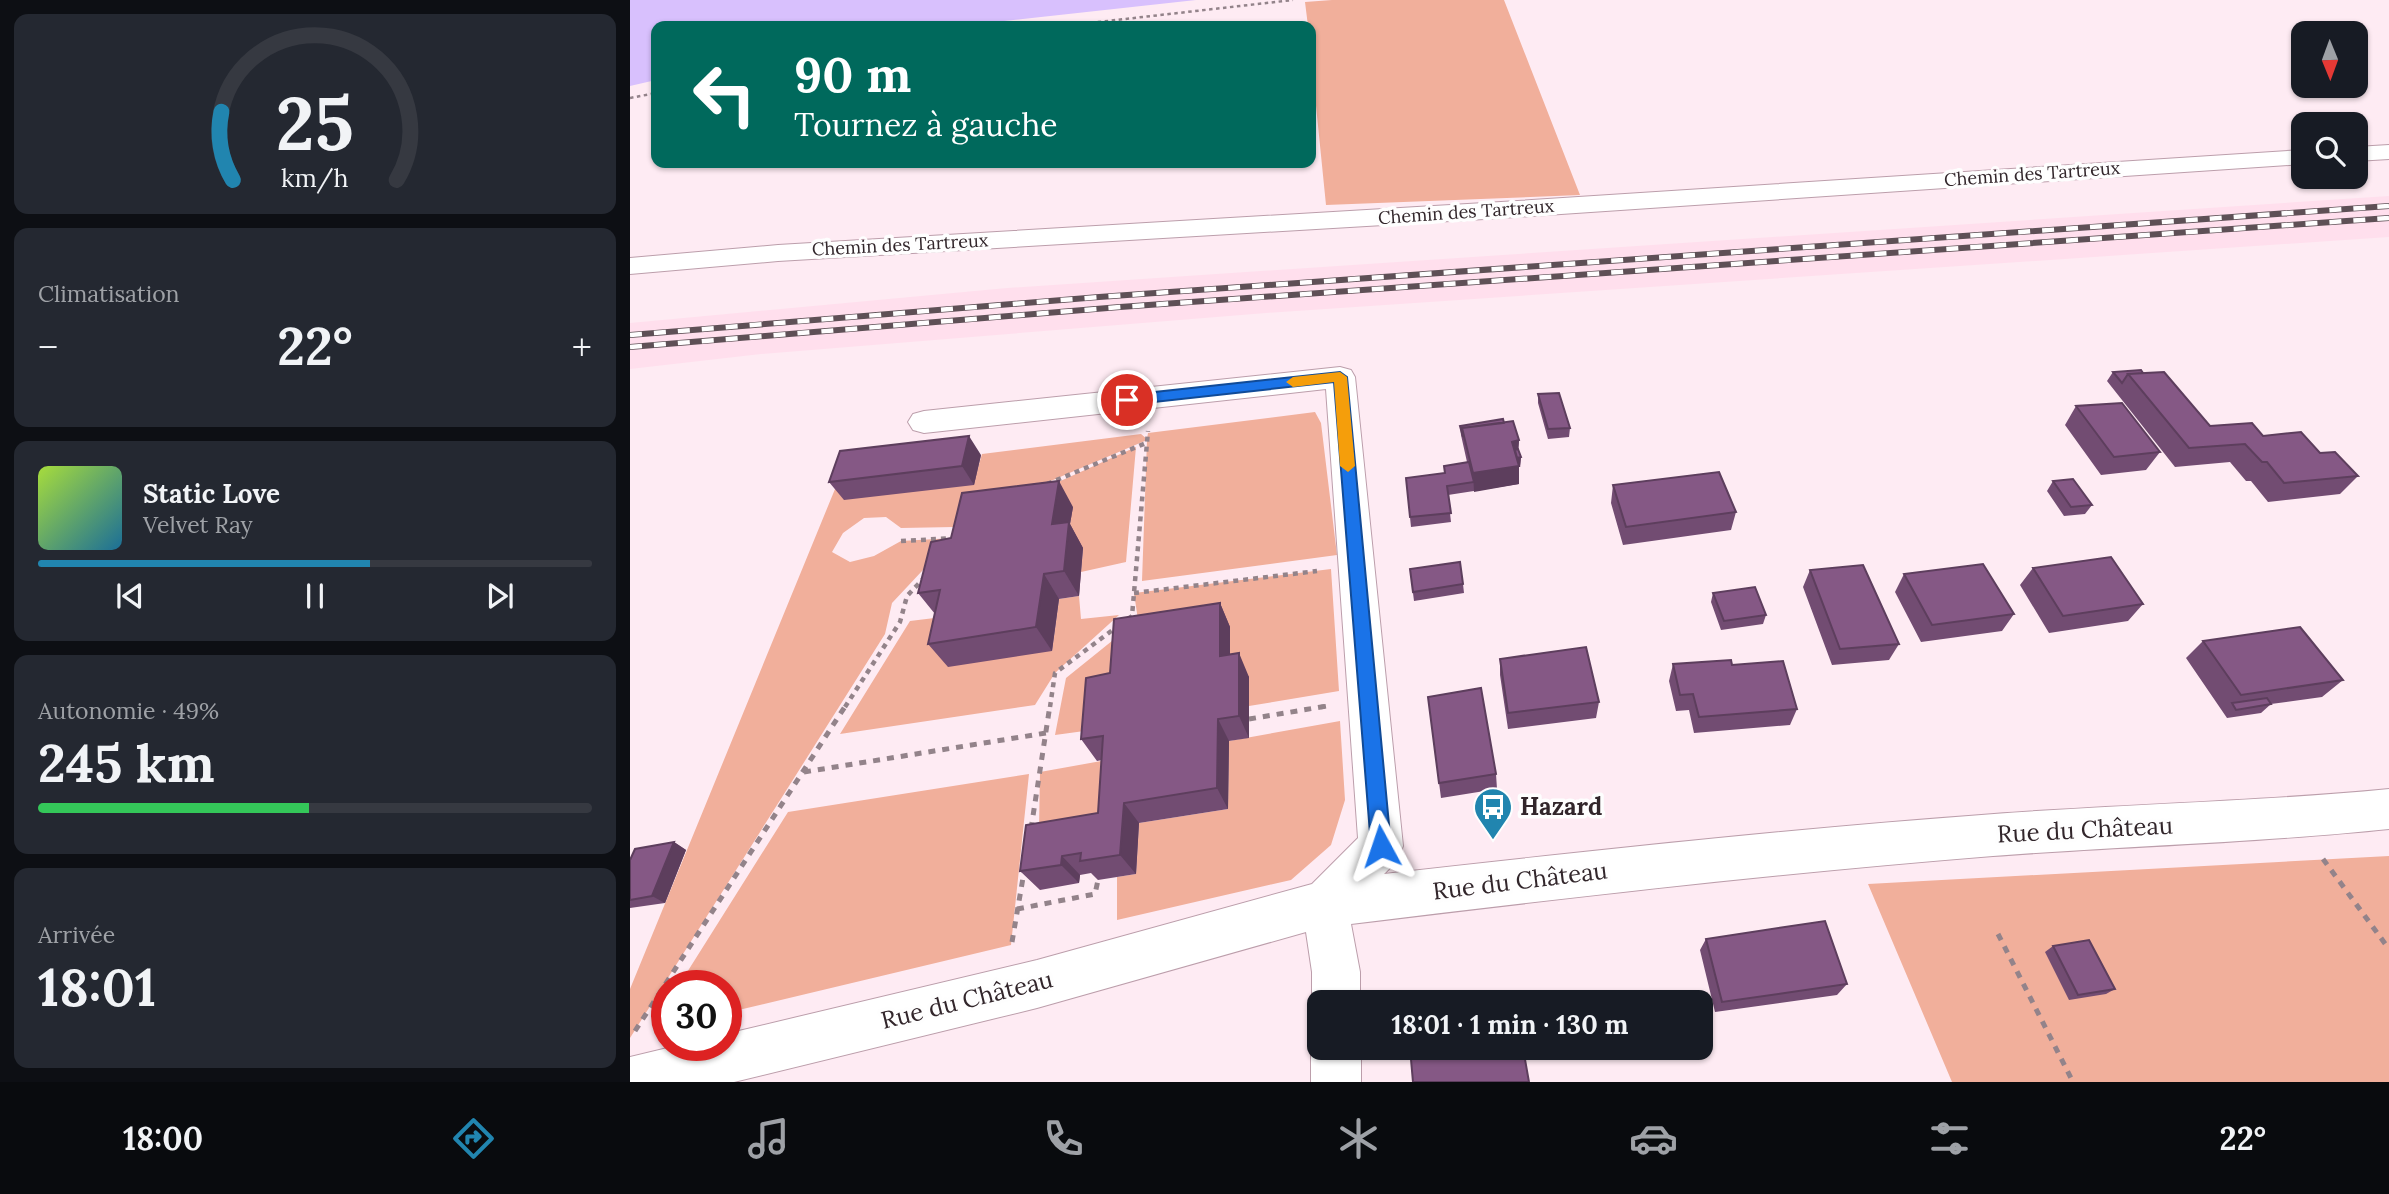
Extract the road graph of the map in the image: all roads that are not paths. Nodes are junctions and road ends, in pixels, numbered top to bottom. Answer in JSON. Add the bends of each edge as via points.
{"nodes":[{"id":1,"x":2389,"y":152,"type":"edge"},
{"id":2,"x":2368,"y":153,"type":"edge"},
{"id":3,"x":2291,"y":159,"type":"edge"},
{"id":4,"x":630,"y":266,"type":"edge"},
{"id":5,"x":924,"y":422,"type":"dead end"},
{"id":6,"x":2389,"y":809,"type":"edge"},
{"id":7,"x":1325,"y":904,"type":"junction"},
{"id":8,"x":1336,"y":990,"type":"edge"},
{"id":9,"x":1336,"y":1060,"type":"edge"},
{"id":10,"x":630,"y":1082,"type":"edge"},
{"id":11,"x":1336,"y":1082,"type":"edge"}],
"edges":[{"from":1,"to":2,"type":"street"},
{"from":3,"to":4,"type":"street","name":"Chemin des Tartreux"},
{"from":5,"to":7,"type":"street","via":[[1340,377],[1381,846]]},
{"from":6,"to":7,"type":"street","name":"Rue du Château","via":[[1995,835],[1696,861]]},
{"from":7,"to":8,"type":"street"},
{"from":7,"to":10,"type":"street","name":"Rue du Château","via":[[1004,992]]},
{"from":9,"to":11,"type":"street"}]}
